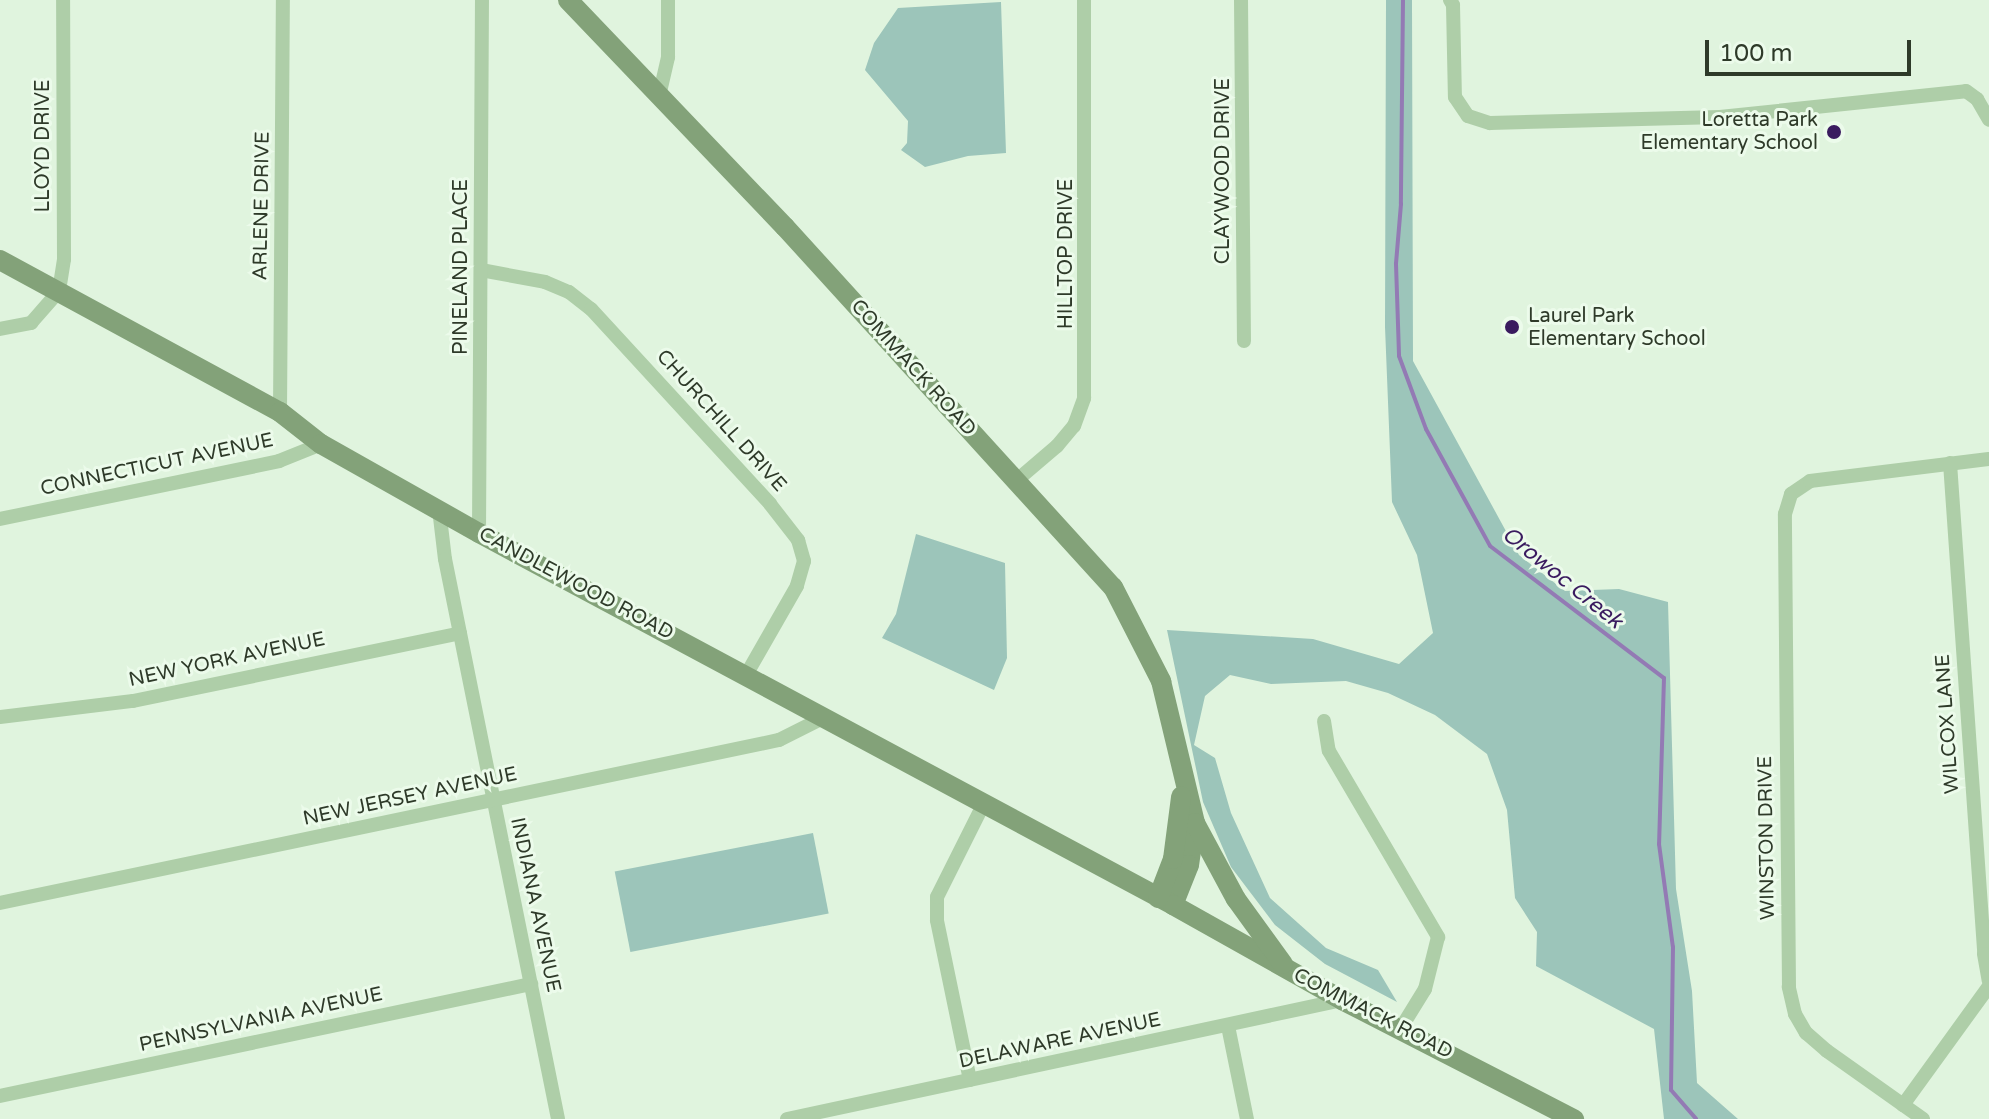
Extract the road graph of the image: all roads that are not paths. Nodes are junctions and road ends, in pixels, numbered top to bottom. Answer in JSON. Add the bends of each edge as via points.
{"nodes":[{"id":1,"x":63,"y":0,"type":"edge"},
{"id":2,"x":283,"y":0,"type":"edge"},
{"id":3,"x":482,"y":0,"type":"edge"},
{"id":4,"x":568,"y":0,"type":"edge"},
{"id":5,"x":668,"y":0,"type":"edge"},
{"id":6,"x":1084,"y":0,"type":"edge"},
{"id":7,"x":1241,"y":0,"type":"edge"},
{"id":8,"x":1450,"y":0,"type":"edge"},
{"id":9,"x":660,"y":92,"type":"junction"},
{"id":10,"x":1989,"y":120,"type":"edge"},
{"id":11,"x":0,"y":260,"type":"edge"},
{"id":12,"x":481,"y":270,"type":"junction"},
{"id":13,"x":59,"y":291,"type":"junction"},
{"id":14,"x":0,"y":329,"type":"edge"},
{"id":15,"x":1244,"y":341,"type":"dead end"},
{"id":16,"x":280,"y":412,"type":"junction"},
{"id":17,"x":321,"y":444,"type":"junction"},
{"id":18,"x":1989,"y":459,"type":"edge"},
{"id":19,"x":1950,"y":463,"type":"junction"},
{"id":20,"x":1016,"y":481,"type":"junction"},
{"id":21,"x":439,"y":509,"type":"junction"},
{"id":22,"x":0,"y":519,"type":"edge"},
{"id":23,"x":479,"y":533,"type":"junction"},
{"id":24,"x":460,"y":633,"type":"junction"},
{"id":25,"x":746,"y":675,"type":"junction"},
{"id":26,"x":0,"y":717,"type":"edge"},
{"id":27,"x":823,"y":718,"type":"junction"},
{"id":28,"x":1324,"y":721,"type":"dead end"},
{"id":29,"x":1182,"y":781,"type":"junction"},
{"id":30,"x":494,"y":800,"type":"junction"},
{"id":31,"x":983,"y":805,"type":"junction"},
{"id":32,"x":1195,"y":823,"type":"junction"},
{"id":33,"x":1165,"y":901,"type":"junction"},
{"id":34,"x":0,"y":903,"type":"edge"},
{"id":35,"x":1285,"y":968,"type":"junction"},
{"id":36,"x":1989,"y":983,"type":"edge"},
{"id":37,"x":531,"y":984,"type":"junction"},
{"id":38,"x":1342,"y":1000,"type":"junction"},
{"id":39,"x":1228,"y":1026,"type":"junction"},
{"id":40,"x":1401,"y":1028,"type":"junction"},
{"id":41,"x":970,"y":1080,"type":"junction"},
{"id":42,"x":0,"y":1096,"type":"edge"},
{"id":43,"x":1903,"y":1105,"type":"junction"},
{"id":44,"x":558,"y":1119,"type":"edge"},
{"id":45,"x":787,"y":1119,"type":"edge"},
{"id":46,"x":1247,"y":1119,"type":"edge"},
{"id":47,"x":1574,"y":1119,"type":"edge"},
{"id":48,"x":1923,"y":1119,"type":"edge"}],
"edges":[{"from":1,"to":13,"type":"street","name":"LLOYD DRIVE","via":[[64,259]]},
{"from":2,"to":16,"type":"street","name":"ARLENE DRIVE"},
{"from":3,"to":12,"type":"street","name":"PINELAND PLACE"},
{"from":4,"to":9,"type":"street","name":"COMMACK ROAD"},
{"from":5,"to":9,"type":"street","via":[[668,57]]},
{"from":6,"to":20,"type":"street","name":"HILLTOP DRIVE","via":[[1084,398],[1074,426]]},
{"from":7,"to":15,"type":"street","name":"CLAYWOOD DRIVE"},
{"from":8,"to":10,"type":"street","via":[[1455,97],[1468,116],[1490,123],[1762,112],[1966,91]]},
{"from":9,"to":20,"type":"street","name":"COMMACK ROAD"},
{"from":11,"to":13,"type":"street","name":"CANDLEWOOD ROAD"},
{"from":12,"to":23,"type":"street","name":"PINELAND PLACE"},
{"from":12,"to":25,"type":"street","name":"CHURCHILL DRIVE","via":[[545,282],[591,309],[798,540],[804,561],[797,586]]},
{"from":13,"to":14,"type":"street","via":[[31,323]]},
{"from":13,"to":16,"type":"street","name":"CANDLEWOOD ROAD"},
{"from":16,"to":17,"type":"street","name":"CANDLEWOOD ROAD"},
{"from":17,"to":21,"type":"street","name":"CANDLEWOOD ROAD"},
{"from":17,"to":22,"type":"street","name":"CONNECTICUT AVENUE","via":[[279,461]]},
{"from":18,"to":19,"type":"street"},
{"from":19,"to":36,"type":"street","name":"WILCOX LANE"},
{"from":19,"to":43,"type":"street","name":"WINSTON DRIVE","via":[[1810,481],[1791,494],[1785,514],[1789,987],[1806,1033]]},
{"from":20,"to":29,"type":"street","name":"COMMACK ROAD","via":[[1113,587],[1161,681]]},
{"from":21,"to":23,"type":"street","name":"CANDLEWOOD ROAD"},
{"from":21,"to":24,"type":"street","name":"INDIANA AVENUE"},
{"from":23,"to":25,"type":"street","name":"CANDLEWOOD ROAD"},
{"from":24,"to":26,"type":"street","name":"NEW YORK AVENUE","via":[[133,701]]},
{"from":24,"to":30,"type":"street","name":"INDIANA AVENUE"},
{"from":25,"to":27,"type":"street","name":"CANDLEWOOD ROAD"},
{"from":27,"to":30,"type":"street","name":"NEW JERSEY AVENUE","via":[[779,740]]},
{"from":27,"to":31,"type":"street","name":"CANDLEWOOD ROAD"},
{"from":28,"to":40,"type":"street","via":[[1333,759],[1438,937],[1425,989]]},
{"from":29,"to":32,"type":"street","name":"COMMACK ROAD"},
{"from":29,"to":33,"type":"street","name":"COMMACK ROAD","via":[[1181,818]]},
{"from":30,"to":34,"type":"street","name":"NEW JERSEY AVENUE"},
{"from":30,"to":37,"type":"street","name":"INDIANA AVENUE"},
{"from":31,"to":33,"type":"street","name":"CANDLEWOOD ROAD"},
{"from":31,"to":41,"type":"street","via":[[937,897],[937,920]]},
{"from":32,"to":33,"type":"street","name":"COMMACK ROAD","via":[[1189,865]]},
{"from":32,"to":35,"type":"street","via":[[1236,899]]},
{"from":33,"to":35,"type":"street","name":"COMMACK ROAD"},
{"from":35,"to":38,"type":"street","name":"COMMACK ROAD"},
{"from":36,"to":43,"type":"street"},
{"from":37,"to":42,"type":"street","name":"PENNSYLVANIA AVENUE"},
{"from":37,"to":44,"type":"street","name":"INDIANA AVENUE"},
{"from":38,"to":39,"type":"street","name":"DELAWARE AVENUE"},
{"from":38,"to":40,"type":"street","name":"COMMACK ROAD"},
{"from":39,"to":41,"type":"street","name":"DELAWARE AVENUE"},
{"from":39,"to":46,"type":"street"},
{"from":40,"to":47,"type":"street","name":"COMMACK ROAD"},
{"from":41,"to":45,"type":"street","name":"DELAWARE AVENUE"},
{"from":43,"to":48,"type":"street","name":"WINSTON DRIVE"}]}
